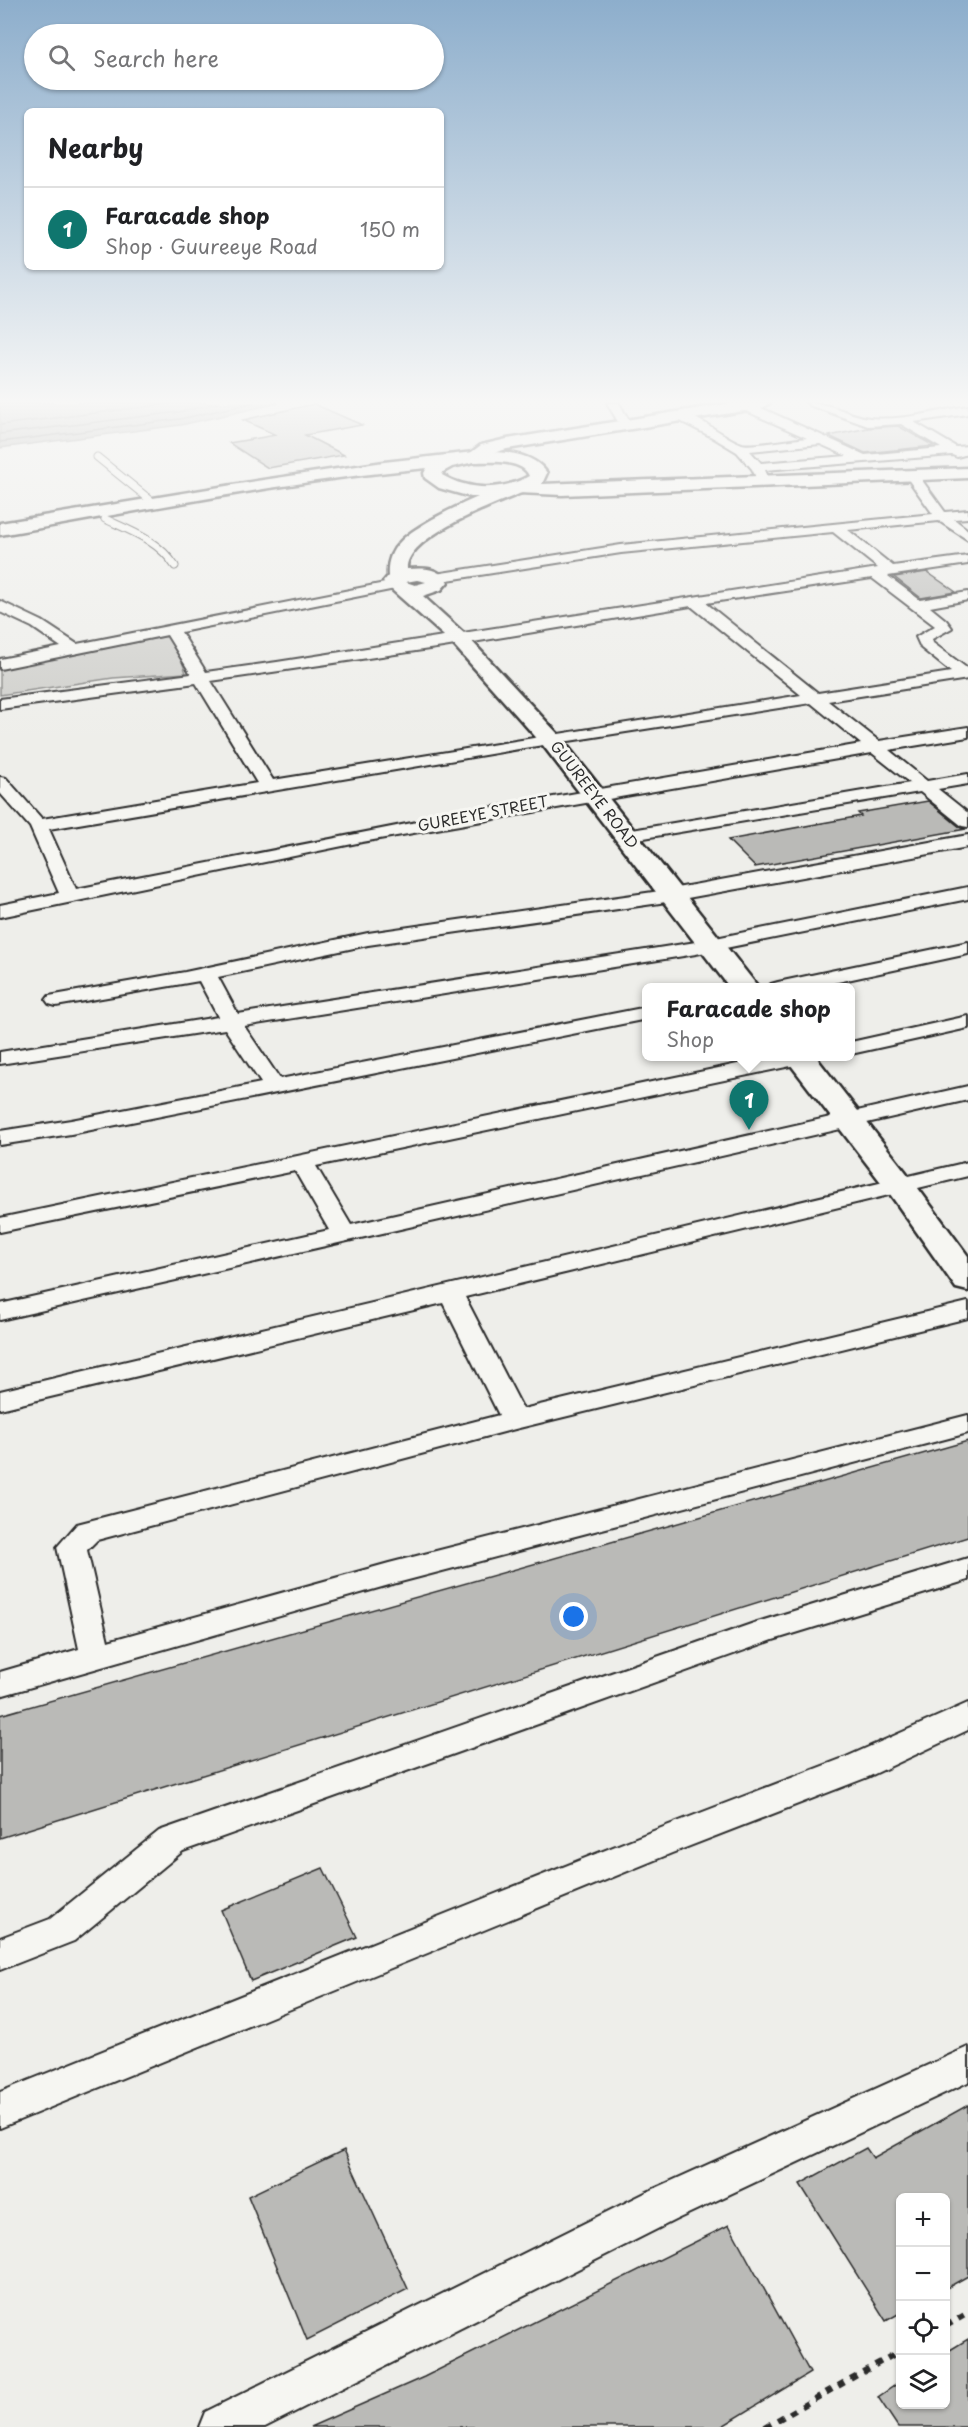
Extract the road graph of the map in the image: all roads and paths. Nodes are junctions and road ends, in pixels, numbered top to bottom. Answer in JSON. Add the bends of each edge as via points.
{"nodes":[{"id":1,"x":72,"y":516,"type":"edge"},
{"id":2,"x":121,"y":516,"type":"edge"},
{"id":3,"x":452,"y":516,"type":"edge"},
{"id":4,"x":948,"y":516,"type":"edge"},
{"id":5,"x":942,"y":517,"type":"junction"},
{"id":6,"x":105,"y":519,"type":"junction"},
{"id":7,"x":6,"y":527,"type":"edge"},
{"id":8,"x":836,"y":527,"type":"junction"},
{"id":9,"x":968,"y":536,"type":"edge"},
{"id":10,"x":0,"y":538,"type":"edge"},
{"id":11,"x":968,"y":560,"type":"edge"},
{"id":12,"x":175,"y":566,"type":"dead end"},
{"id":13,"x":882,"y":572,"type":"junction"},
{"id":14,"x":414,"y":581,"type":"junction"},
{"id":15,"x":968,"y":596,"type":"edge"},
{"id":16,"x":693,"y":600,"type":"junction"},
{"id":17,"x":0,"y":605,"type":"edge"},
{"id":18,"x":917,"y":605,"type":"junction"},
{"id":19,"x":432,"y":613,"type":"junction"},
{"id":20,"x":172,"y":630,"type":"junction"},
{"id":21,"x":459,"y":639,"type":"junction"},
{"id":22,"x":74,"y":650,"type":"junction"},
{"id":23,"x":0,"y":664,"type":"edge"},
{"id":24,"x":965,"y":674,"type":"edge"},
{"id":25,"x":201,"y":678,"type":"junction"},
{"id":26,"x":814,"y":699,"type":"junction"},
{"id":27,"x":0,"y":704,"type":"edge"},
{"id":28,"x":968,"y":732,"type":"edge"},
{"id":29,"x":550,"y":739,"type":"junction"},
{"id":30,"x":877,"y":747,"type":"junction"},
{"id":31,"x":968,"y":779,"type":"edge"},
{"id":32,"x":0,"y":782,"type":"edge"},
{"id":33,"x":268,"y":786,"type":"junction"},
{"id":34,"x":924,"y":786,"type":"junction"},
{"id":35,"x":592,"y":793,"type":"junction"},
{"id":36,"x":968,"y":822,"type":"edge"},
{"id":37,"x":38,"y":825,"type":"junction"},
{"id":38,"x":626,"y":836,"type":"junction"},
{"id":39,"x":968,"y":841,"type":"edge"},
{"id":40,"x":968,"y":893,"type":"edge"},
{"id":41,"x":672,"y":895,"type":"junction"},
{"id":42,"x":70,"y":896,"type":"junction"},
{"id":43,"x":0,"y":911,"type":"edge"},
{"id":44,"x":711,"y":945,"type":"junction"},
{"id":45,"x":968,"y":948,"type":"edge"},
{"id":46,"x":206,"y":974,"type":"junction"},
{"id":47,"x":742,"y":983,"type":"edge"},
{"id":48,"x":797,"y":983,"type":"edge"},
{"id":49,"x":56,"y":1000,"type":"dead end"},
{"id":50,"x":642,"y":1014,"type":"edge"},
{"id":51,"x":968,"y":1022,"type":"edge"},
{"id":52,"x":232,"y":1023,"type":"junction"},
{"id":53,"x":855,"y":1047,"type":"edge"},
{"id":54,"x":0,"y":1058,"type":"edge"},
{"id":55,"x":784,"y":1061,"type":"edge"},
{"id":56,"x":806,"y":1061,"type":"edge"},
{"id":57,"x":273,"y":1085,"type":"junction"},
{"id":58,"x":968,"y":1093,"type":"edge"},
{"id":59,"x":850,"y":1121,"type":"junction"},
{"id":60,"x":0,"y":1138,"type":"edge"},
{"id":61,"x":303,"y":1164,"type":"junction"},
{"id":62,"x":968,"y":1169,"type":"edge"},
{"id":63,"x":901,"y":1186,"type":"junction"},
{"id":64,"x":0,"y":1225,"type":"edge"},
{"id":65,"x":344,"y":1234,"type":"junction"},
{"id":66,"x":968,"y":1280,"type":"edge"},
{"id":67,"x":451,"y":1294,"type":"junction"},
{"id":68,"x":968,"y":1310,"type":"edge"},
{"id":69,"x":0,"y":1312,"type":"edge"},
{"id":70,"x":0,"y":1400,"type":"edge"},
{"id":71,"x":515,"y":1420,"type":"junction"},
{"id":72,"x":968,"y":1424,"type":"edge"},
{"id":73,"x":968,"y":1569,"type":"edge"},
{"id":74,"x":96,"y":1656,"type":"junction"},
{"id":75,"x":0,"y":1683,"type":"edge"},
{"id":76,"x":968,"y":1716,"type":"edge"},
{"id":77,"x":0,"y":1954,"type":"edge"},
{"id":78,"x":968,"y":2064,"type":"edge"},
{"id":79,"x":0,"y":2110,"type":"edge"},
{"id":80,"x":968,"y":2313,"type":"edge"},
{"id":81,"x":950,"y":2323,"type":"edge"},
{"id":82,"x":896,"y":2353,"type":"edge"},
{"id":83,"x":220,"y":2427,"type":"edge"},
{"id":84,"x":765,"y":2427,"type":"edge"}],
"edges":[{"from":1,"to":7,"type":"street"},
{"from":2,"to":6,"type":"street"},
{"from":3,"to":14,"type":"street","via":[[430,532],[419,550]]},
{"from":4,"to":5,"type":"street"},
{"from":5,"to":8,"type":"street"},
{"from":5,"to":9,"type":"street"},
{"from":6,"to":10,"type":"street"},
{"from":6,"to":12,"type":"lane","via":[[170,555]]},
{"from":8,"to":13,"type":"street"},
{"from":8,"to":14,"type":"street","via":[[569,555]]},
{"from":11,"to":13,"type":"street"},
{"from":13,"to":16,"type":"street"},
{"from":13,"to":18,"type":"street"},
{"from":14,"to":19,"type":"street","name":"GUUREEYE ROAD"},
{"from":14,"to":19,"type":"street"},
{"from":14,"to":20,"type":"street"},
{"from":15,"to":18,"type":"street"},
{"from":16,"to":21,"type":"street"},
{"from":16,"to":26,"type":"street"},
{"from":17,"to":22,"type":"street"},
{"from":18,"to":24,"type":"street","via":[[944,628],[926,634],[926,645]]},
{"from":19,"to":21,"type":"street","name":"GUUREEYE ROAD"},
{"from":20,"to":22,"type":"street"},
{"from":20,"to":25,"type":"street"},
{"from":21,"to":25,"type":"street"},
{"from":21,"to":29,"type":"street","name":"GUUREEYE ROAD"},
{"from":22,"to":23,"type":"street"},
{"from":24,"to":26,"type":"street"},
{"from":25,"to":27,"type":"street"},
{"from":25,"to":33,"type":"street"},
{"from":26,"to":29,"type":"street"},
{"from":26,"to":30,"type":"street"},
{"from":28,"to":30,"type":"street","name":"GUREEYE STREET"},
{"from":29,"to":33,"type":"street"},
{"from":29,"to":35,"type":"street","name":"GUUREEYE ROAD"},
{"from":30,"to":34,"type":"street"},
{"from":30,"to":35,"type":"street","name":"GUREEYE STREET"},
{"from":31,"to":34,"type":"street"},
{"from":32,"to":37,"type":"street"},
{"from":33,"to":37,"type":"street"},
{"from":34,"to":36,"type":"street"},
{"from":34,"to":38,"type":"street"},
{"from":35,"to":38,"type":"street","name":"GUUREEYE ROAD"},
{"from":35,"to":42,"type":"street","name":"GUREEYE STREET"},
{"from":37,"to":42,"type":"street"},
{"from":38,"to":41,"type":"street","name":"GUUREEYE ROAD"},
{"from":39,"to":41,"type":"street"},
{"from":40,"to":44,"type":"street"},
{"from":41,"to":44,"type":"street","name":"GUUREEYE ROAD"},
{"from":41,"to":46,"type":"street","via":[[368,939]]},
{"from":42,"to":43,"type":"street","name":"GUREEYE STREET"},
{"from":44,"to":47,"type":"street","name":"GUUREEYE ROAD"},
{"from":44,"to":52,"type":"street"},
{"from":45,"to":48,"type":"street"},
{"from":46,"to":49,"type":"street"},
{"from":46,"to":52,"type":"street"},
{"from":50,"to":57,"type":"street"},
{"from":51,"to":53,"type":"street"},
{"from":52,"to":54,"type":"street"},
{"from":52,"to":57,"type":"street"},
{"from":55,"to":61,"type":"street"},
{"from":56,"to":59,"type":"street"},
{"from":57,"to":60,"type":"street"},
{"from":58,"to":59,"type":"street"},
{"from":59,"to":63,"type":"street"},
{"from":59,"to":65,"type":"street"},
{"from":61,"to":64,"type":"street"},
{"from":61,"to":65,"type":"street"},
{"from":62,"to":63,"type":"street"},
{"from":63,"to":66,"type":"street"},
{"from":63,"to":67,"type":"street"},
{"from":65,"to":69,"type":"street"},
{"from":67,"to":70,"type":"street"},
{"from":67,"to":71,"type":"street"},
{"from":68,"to":71,"type":"street"},
{"from":71,"to":74,"type":"street","via":[[87,1532],[72,1547]]},
{"from":72,"to":74,"type":"street","via":[[389,1574]]},
{"from":73,"to":77,"type":"street","via":[[765,1631],[171,1841],[62,1930]]},
{"from":74,"to":75,"type":"street"},
{"from":76,"to":79,"type":"street","via":[[857,1767]]},
{"from":78,"to":83,"type":"street","via":[[661,2206]]},
{"from":80,"to":81,"type":"path"},
{"from":82,"to":84,"type":"path"}]}
